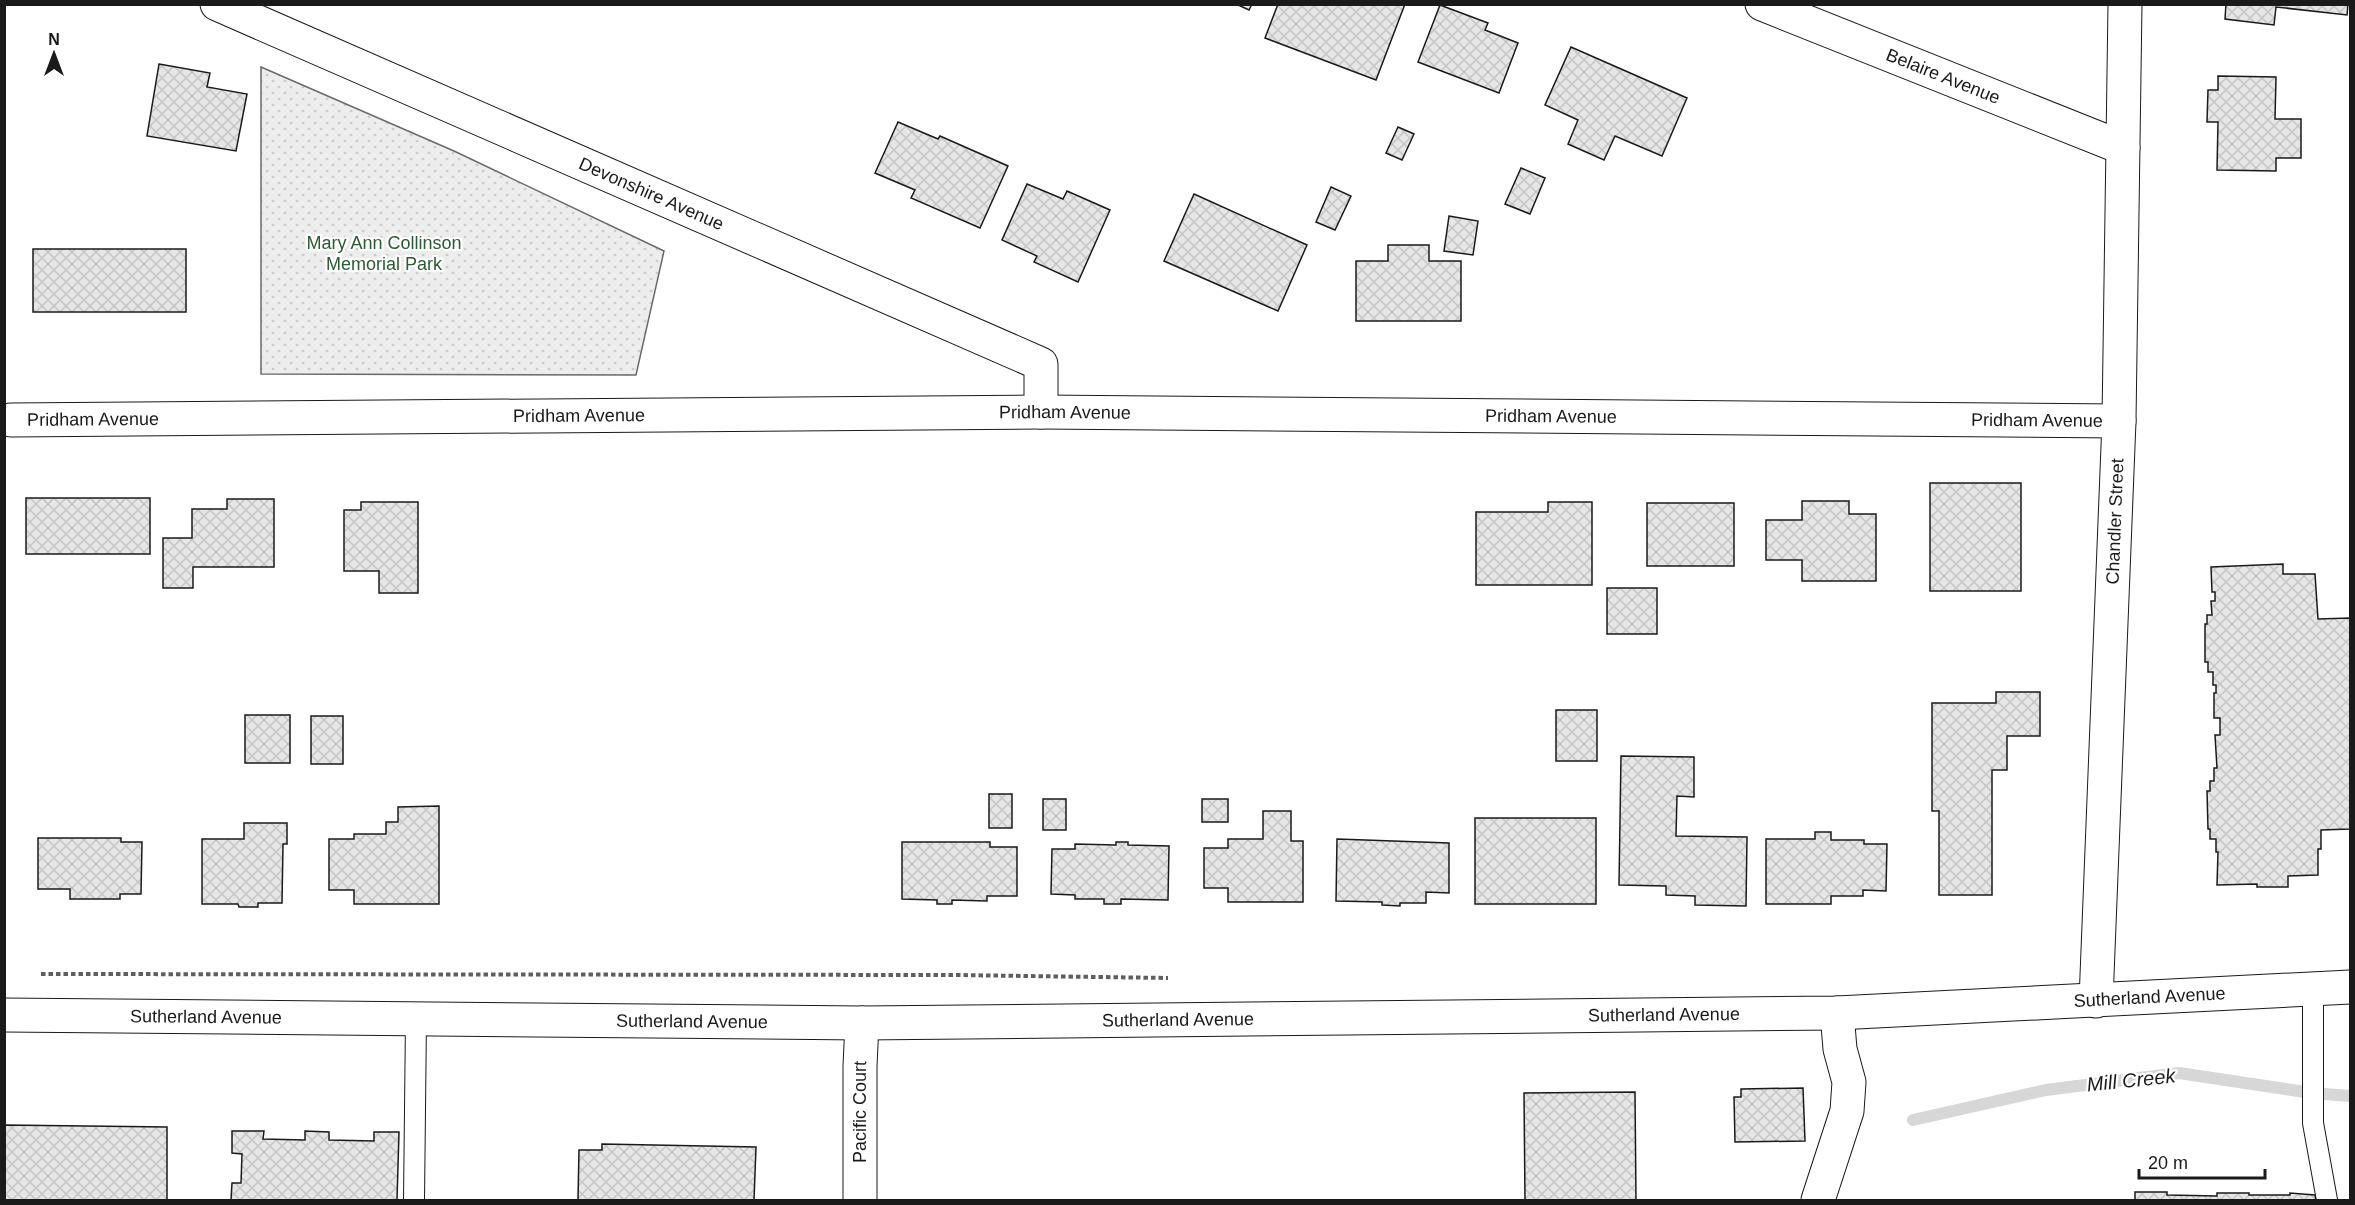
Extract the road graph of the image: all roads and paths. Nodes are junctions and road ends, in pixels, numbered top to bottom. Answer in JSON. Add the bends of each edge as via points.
{"nodes":[{"id":1,"x":217,"y":4,"type":"edge"},
{"id":2,"x":1762,"y":4,"type":"edge"},
{"id":3,"x":2125,"y":4,"type":"edge"},
{"id":4,"x":2123,"y":148,"type":"junction"},
{"id":5,"x":1041,"y":412,"type":"junction"},
{"id":6,"x":11,"y":420,"type":"dead end"},
{"id":7,"x":2119,"y":421,"type":"junction"},
{"id":8,"x":40,"y":974,"type":"dead end"},
{"id":9,"x":1168,"y":978,"type":"dead end"},
{"id":10,"x":2350,"y":987,"type":"edge"},
{"id":11,"x":2313,"y":989,"type":"junction"},
{"id":12,"x":2096,"y":1001,"type":"junction"},
{"id":13,"x":1836,"y":1013,"type":"junction"},
{"id":14,"x":4,"y":1015,"type":"edge"},
{"id":15,"x":416,"y":1019,"type":"junction"},
{"id":16,"x":862,"y":1023,"type":"junction"},
{"id":17,"x":414,"y":1200,"type":"edge"},
{"id":18,"x":860,"y":1200,"type":"edge"},
{"id":19,"x":1818,"y":1200,"type":"edge"},
{"id":20,"x":2326,"y":1200,"type":"edge"}],
"edges":[{"from":1,"to":5,"type":"street","name":"Devonshire Avenue","via":[[1041,364]]},
{"from":2,"to":4,"type":"street","name":"Belaire Avenue"},
{"from":3,"to":4,"type":"street","name":"Chandler Street"},
{"from":4,"to":7,"type":"street","name":"Chandler Street"},
{"from":5,"to":6,"type":"street","name":"Pridham Avenue"},
{"from":5,"to":7,"type":"street","name":"Pridham Avenue"},
{"from":7,"to":12,"type":"street","name":"Chandler Street"},
{"from":8,"to":9,"type":"path"},
{"from":10,"to":11,"type":"street","name":"Sutherland Avenue"},
{"from":11,"to":12,"type":"street","name":"Sutherland Avenue"},
{"from":11,"to":20,"type":"lane","via":[[2313,1123]]},
{"from":12,"to":13,"type":"street","name":"Sutherland Avenue"},
{"from":13,"to":16,"type":"street","name":"Sutherland Avenue"},
{"from":13,"to":19,"type":"street","via":[[1849,1082],[1847,1112]]},
{"from":14,"to":15,"type":"street","name":"Sutherland Avenue"},
{"from":15,"to":16,"type":"street","name":"Sutherland Avenue"},
{"from":15,"to":17,"type":"lane"},
{"from":16,"to":18,"type":"street","name":"Pacific Court"}]}
